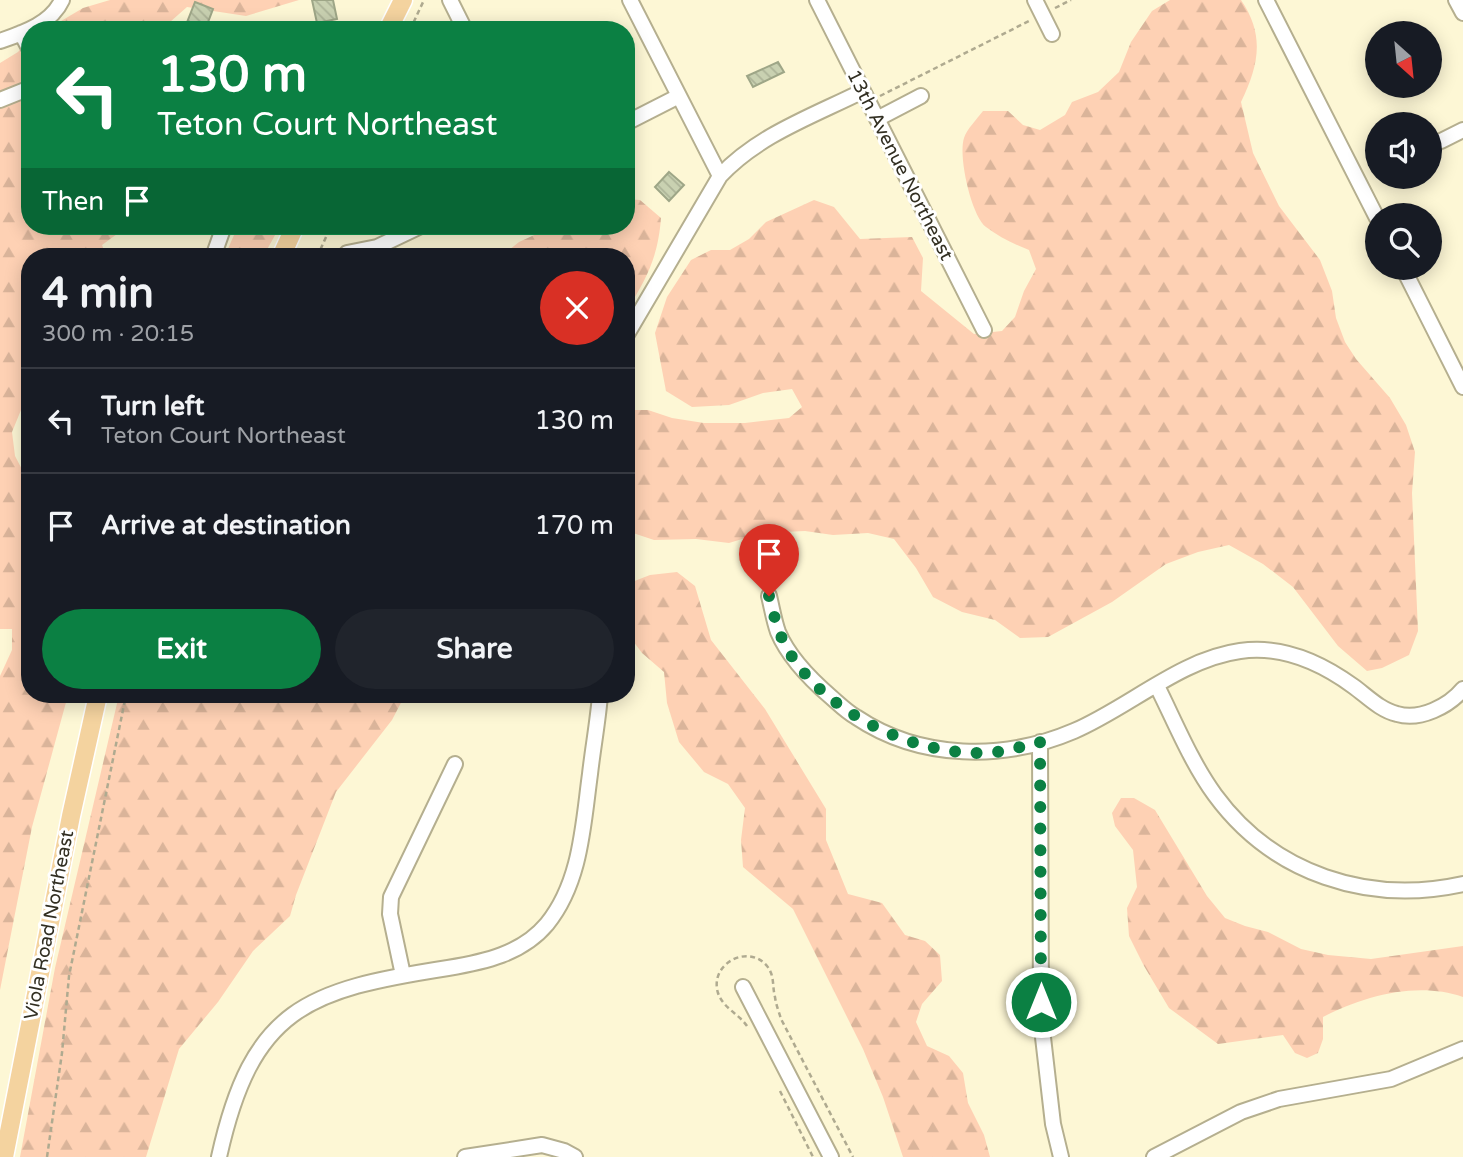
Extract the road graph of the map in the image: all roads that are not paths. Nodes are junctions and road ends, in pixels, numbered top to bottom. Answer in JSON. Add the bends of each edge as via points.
{"nodes":[{"id":1,"x":62,"y":0,"type":"edge"},
{"id":2,"x":403,"y":0,"type":"edge"},
{"id":3,"x":450,"y":0,"type":"edge"},
{"id":4,"x":630,"y":0,"type":"edge"},
{"id":5,"x":817,"y":0,"type":"edge"},
{"id":6,"x":1035,"y":0,"type":"edge"},
{"id":7,"x":1266,"y":0,"type":"edge"},
{"id":8,"x":1456,"y":0,"type":"edge"},
{"id":9,"x":1463,"y":13,"type":"edge"},
{"id":10,"x":49,"y":21,"type":"edge"},
{"id":11,"x":392,"y":21,"type":"edge"},
{"id":12,"x":460,"y":21,"type":"edge"},
{"id":13,"x":21,"y":33,"type":"edge"},
{"id":14,"x":1052,"y":34,"type":"dead end"},
{"id":15,"x":0,"y":41,"type":"edge"},
{"id":16,"x":21,"y":92,"type":"edge"},
{"id":17,"x":679,"y":96,"type":"junction"},
{"id":18,"x":921,"y":96,"type":"dead end"},
{"id":19,"x":866,"y":97,"type":"junction"},
{"id":20,"x":0,"y":100,"type":"edge"},
{"id":21,"x":635,"y":118,"type":"edge"},
{"id":22,"x":877,"y":119,"type":"junction"},
{"id":23,"x":1463,"y":130,"type":"edge"},
{"id":24,"x":1442,"y":140,"type":"edge"},
{"id":25,"x":720,"y":176,"type":"junction"},
{"id":26,"x":1369,"y":203,"type":"edge"},
{"id":27,"x":402,"y":235,"type":"edge"},
{"id":28,"x":372,"y":248,"type":"edge"},
{"id":29,"x":1409,"y":280,"type":"edge"},
{"id":30,"x":635,"y":321,"type":"edge"},
{"id":31,"x":984,"y":330,"type":"dead end"},
{"id":32,"x":1463,"y":387,"type":"edge"},
{"id":33,"x":769,"y":596,"type":"dead end"},
{"id":34,"x":1157,"y":685,"type":"junction"},
{"id":35,"x":1463,"y":688,"type":"edge"},
{"id":36,"x":96,"y":703,"type":"edge"},
{"id":37,"x":599,"y":703,"type":"edge"},
{"id":38,"x":1040,"y":742,"type":"junction"},
{"id":39,"x":455,"y":764,"type":"dead end"},
{"id":40,"x":1463,"y":884,"type":"edge"},
{"id":41,"x":403,"y":975,"type":"junction"},
{"id":42,"x":743,"y":987,"type":"dead end"},
{"id":43,"x":1463,"y":1049,"type":"edge"},
{"id":44,"x":4,"y":1157,"type":"edge"},
{"id":45,"x":219,"y":1157,"type":"edge"},
{"id":46,"x":466,"y":1157,"type":"edge"},
{"id":47,"x":575,"y":1157,"type":"edge"},
{"id":48,"x":831,"y":1157,"type":"edge"},
{"id":49,"x":1061,"y":1157,"type":"edge"},
{"id":50,"x":1154,"y":1157,"type":"edge"}],
"edges":[{"from":1,"to":10,"type":"street"},
{"from":2,"to":11,"type":"main road"},
{"from":3,"to":12,"type":"street"},
{"from":4,"to":17,"type":"street"},
{"from":5,"to":19,"type":"street","name":"13th Avenue Northeast"},
{"from":6,"to":14,"type":"street"},
{"from":7,"to":26,"type":"street"},
{"from":8,"to":9,"type":"street"},
{"from":13,"to":15,"type":"street"},
{"from":16,"to":20,"type":"street"},
{"from":17,"to":21,"type":"street"},
{"from":17,"to":25,"type":"street"},
{"from":18,"to":22,"type":"street"},
{"from":19,"to":22,"type":"street","name":"13th Avenue Northeast"},
{"from":19,"to":25,"type":"street","via":[[762,140]]},
{"from":22,"to":31,"type":"street","name":"13th Avenue Northeast"},
{"from":23,"to":24,"type":"street"},
{"from":25,"to":30,"type":"street"},
{"from":27,"to":28,"type":"street"},
{"from":29,"to":32,"type":"street"},
{"from":33,"to":38,"type":"street","via":[[789,653],[812,681],[856,718],[902,740],[940,750],[977,753]]},
{"from":34,"to":35,"type":"street","via":[[1205,660],[1254,649],[1277,650],[1303,659],[1346,681],[1383,708],[1407,716],[1428,713]]},
{"from":34,"to":38,"type":"street","via":[[1074,731]]},
{"from":34,"to":40,"type":"street","via":[[1214,793],[1265,846],[1306,870],[1381,891]]},
{"from":36,"to":44,"type":"main road","name":"Viola Road Northeast"},
{"from":37,"to":41,"type":"street","via":[[581,842],[568,888],[549,922],[510,952]]},
{"from":38,"to":49,"type":"street","via":[[1041,1020]]},
{"from":39,"to":41,"type":"street","via":[[391,897],[390,914]]},
{"from":41,"to":45,"type":"street","via":[[314,1001],[268,1035],[239,1088]]},
{"from":42,"to":48,"type":"street"},
{"from":43,"to":50,"type":"street","via":[[1391,1079],[1279,1099],[1241,1112]]},
{"from":46,"to":47,"type":"street","via":[[542,1145]]}]}
